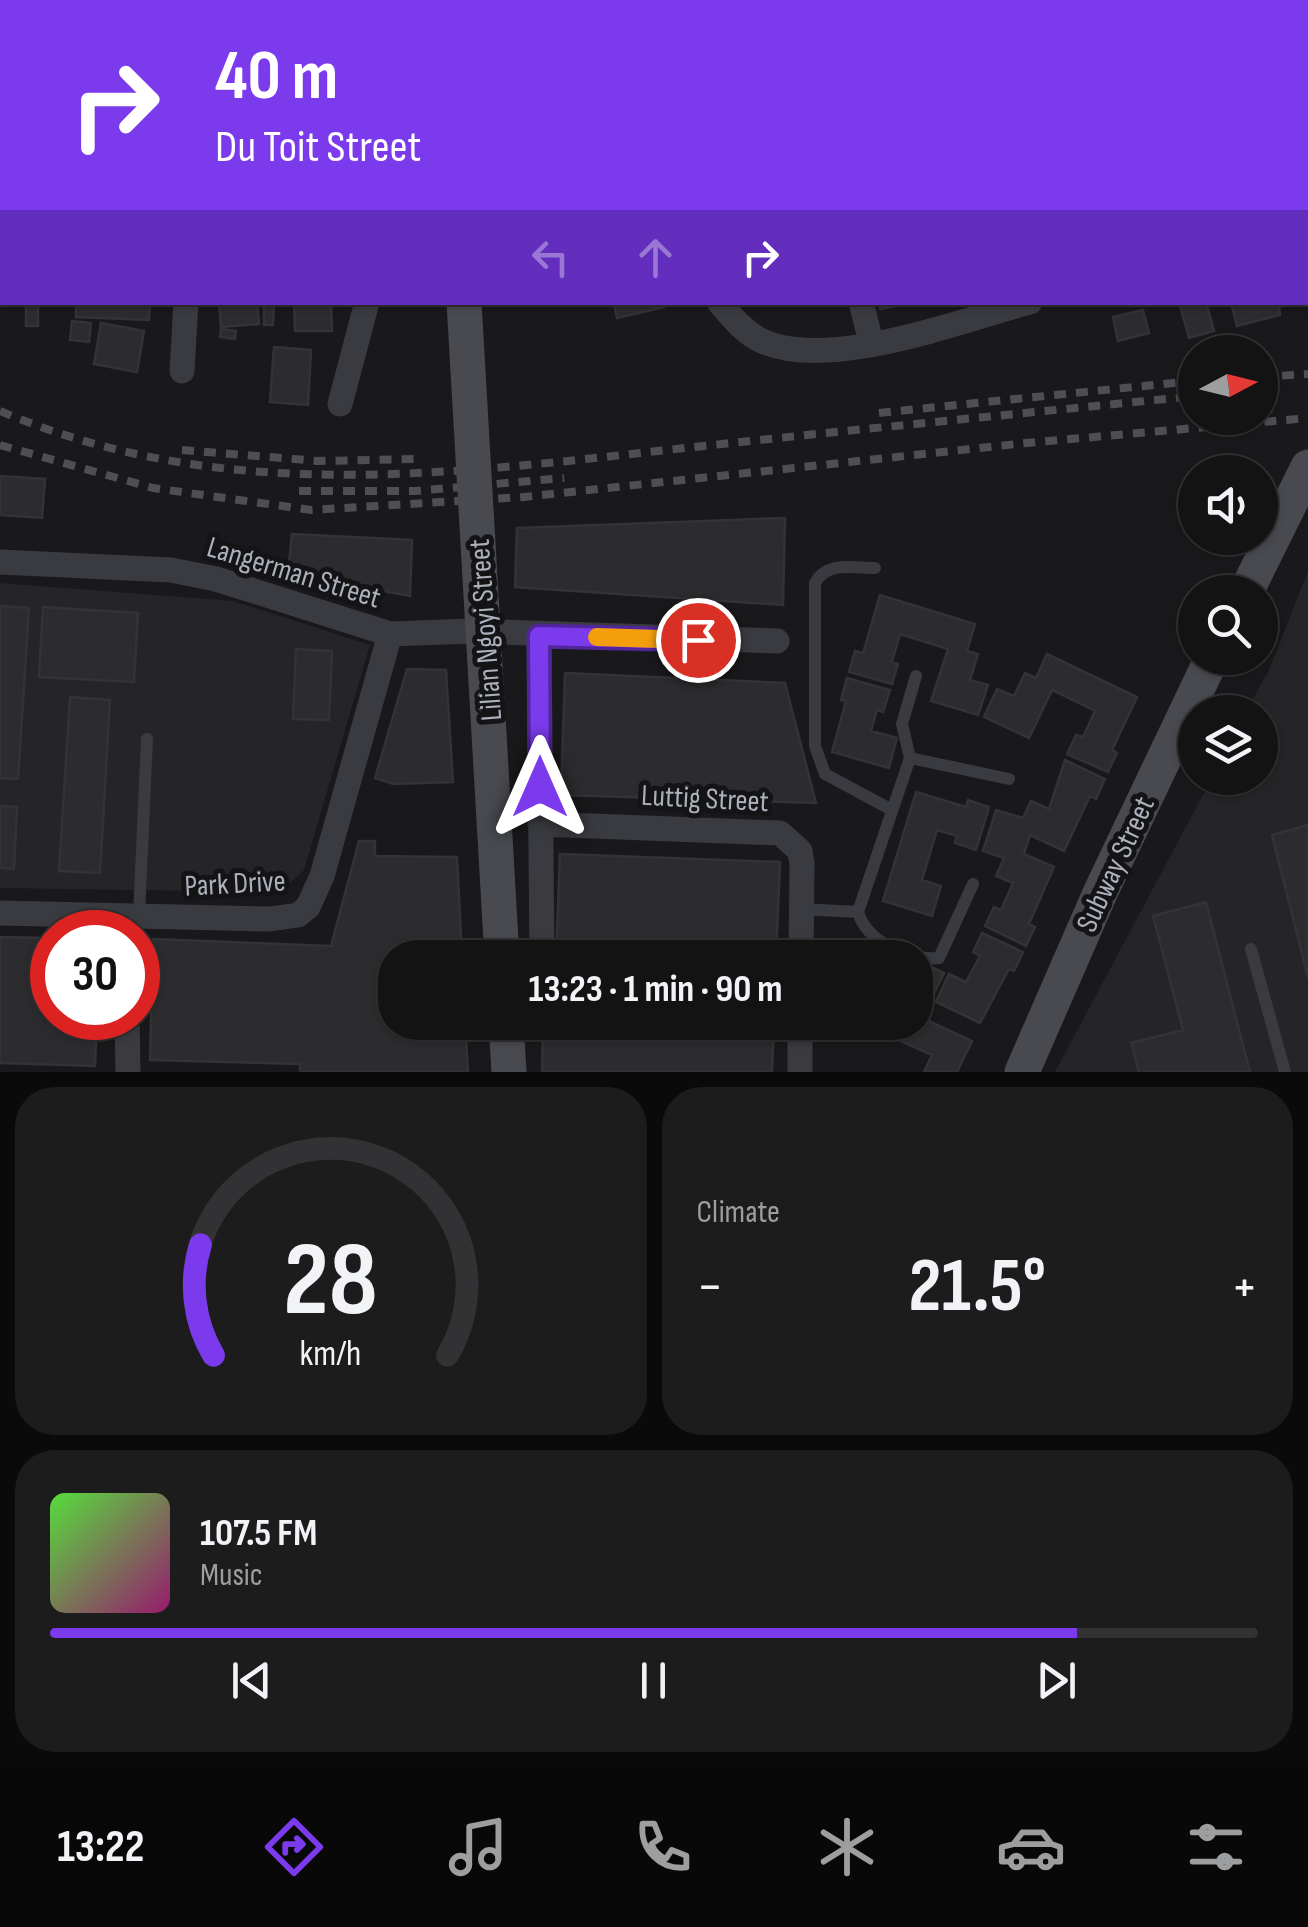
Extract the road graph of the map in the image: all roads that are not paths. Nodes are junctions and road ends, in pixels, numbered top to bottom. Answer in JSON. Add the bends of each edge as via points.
{"nodes":[{"id":1,"x":186,"y":305,"type":"edge"},
{"id":2,"x":366,"y":305,"type":"edge"},
{"id":3,"x":464,"y":305,"type":"edge"},
{"id":4,"x":721,"y":305,"type":"edge"},
{"id":5,"x":862,"y":305,"type":"edge"},
{"id":6,"x":1013,"y":305,"type":"edge"},
{"id":7,"x":871,"y":342,"type":"junction"},
{"id":8,"x":182,"y":372,"type":"dead end"},
{"id":9,"x":340,"y":404,"type":"dead end"},
{"id":10,"x":1308,"y":467,"type":"edge"},
{"id":11,"x":0,"y":562,"type":"edge"},
{"id":12,"x":875,"y":568,"type":"dead end"},
{"id":13,"x":1254,"y":575,"type":"edge"},
{"id":14,"x":390,"y":634,"type":"junction"},
{"id":15,"x":539,"y":636,"type":"junction"},
{"id":16,"x":777,"y":642,"type":"dead end"},
{"id":17,"x":1204,"y":675,"type":"edge"},
{"id":18,"x":916,"y":676,"type":"dead end"},
{"id":19,"x":147,"y":739,"type":"dead end"},
{"id":20,"x":910,"y":758,"type":"junction"},
{"id":21,"x":1010,"y":780,"type":"dead end"},
{"id":22,"x":892,"y":810,"type":"junction"},
{"id":23,"x":540,"y":824,"type":"junction"},
{"id":24,"x":972,"y":884,"type":"dead end"},
{"id":25,"x":801,"y":909,"type":"junction"},
{"id":26,"x":131,"y":910,"type":"edge"},
{"id":27,"x":858,"y":912,"type":"junction"},
{"id":28,"x":0,"y":913,"type":"edge"},
{"id":29,"x":30,"y":915,"type":"edge"},
{"id":30,"x":160,"y":922,"type":"edge"},
{"id":31,"x":501,"y":940,"type":"edge"},
{"id":32,"x":542,"y":940,"type":"edge"},
{"id":33,"x":801,"y":940,"type":"edge"},
{"id":34,"x":1251,"y":949,"type":"dead end"},
{"id":35,"x":127,"y":1040,"type":"edge"},
{"id":36,"x":507,"y":1040,"type":"edge"},
{"id":37,"x":800,"y":1040,"type":"edge"},
{"id":38,"x":128,"y":1072,"type":"edge"},
{"id":39,"x":509,"y":1072,"type":"edge"},
{"id":40,"x":800,"y":1072,"type":"edge"},
{"id":41,"x":1022,"y":1072,"type":"edge"},
{"id":42,"x":1285,"y":1072,"type":"edge"}],
"edges":[{"from":1,"to":8,"type":"street"},
{"from":2,"to":9,"type":"street"},
{"from":3,"to":31,"type":"street","name":"Lilian Ngoyi Street","bridge":true},
{"from":4,"to":7,"type":"street","via":[[740,326],[783,348],[828,350]]},
{"from":5,"to":7,"type":"street"},
{"from":6,"to":7,"type":"street"},
{"from":10,"to":13,"type":"street"},
{"from":11,"to":14,"type":"street","name":"Langerman Street","via":[[170,570]]},
{"from":12,"to":22,"type":"lane","via":[[830,568],[815,583],[816,746],[826,774]]},
{"from":14,"to":15,"type":"street","name":"Langerman Street"},
{"from":14,"to":30,"type":"street","name":"Park Drive","via":[[308,906],[298,915],[270,919]]},
{"from":15,"to":16,"type":"street","name":"Langerman Street"},
{"from":15,"to":23,"type":"street"},
{"from":17,"to":41,"type":"street","name":"Subway Street"},
{"from":18,"to":20,"type":"lane","via":[[902,724]]},
{"from":19,"to":26,"type":"lane"},
{"from":20,"to":21,"type":"lane"},
{"from":20,"to":22,"type":"lane"},
{"from":22,"to":27,"type":"lane"},
{"from":23,"to":25,"type":"street","name":"Luttig Street","via":[[780,832],[800,852]]},
{"from":23,"to":32,"type":"street"},
{"from":24,"to":27,"type":"lane","via":[[939,958],[876,941]]},
{"from":25,"to":27,"type":"lane"},
{"from":25,"to":33,"type":"street"},
{"from":28,"to":29,"type":"street","name":"Park Drive"},
{"from":34,"to":42,"type":"lane"},
{"from":35,"to":38,"type":"street"},
{"from":36,"to":39,"type":"street"},
{"from":37,"to":40,"type":"street"}]}
